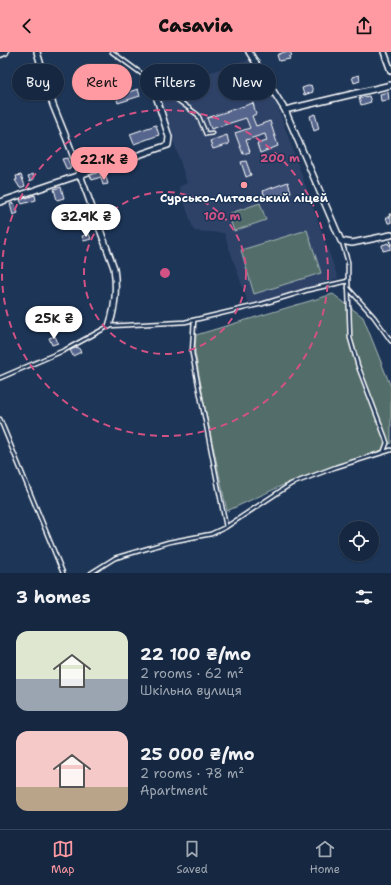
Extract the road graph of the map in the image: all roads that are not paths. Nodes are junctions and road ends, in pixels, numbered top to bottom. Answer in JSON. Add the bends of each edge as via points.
{"nodes":[{"id":1,"x":4,"y":52,"type":"edge"},
{"id":2,"x":37,"y":52,"type":"edge"},
{"id":3,"x":112,"y":52,"type":"edge"},
{"id":4,"x":249,"y":52,"type":"edge"},
{"id":5,"x":384,"y":52,"type":"edge"},
{"id":6,"x":0,"y":54,"type":"edge"},
{"id":7,"x":391,"y":71,"type":"edge"},
{"id":8,"x":140,"y":73,"type":"edge"},
{"id":9,"x":391,"y":85,"type":"edge"},
{"id":10,"x":157,"y":100,"type":"edge"},
{"id":11,"x":177,"y":100,"type":"edge"},
{"id":12,"x":285,"y":110,"type":"junction"},
{"id":13,"x":212,"y":133,"type":"dead end"},
{"id":14,"x":80,"y":175,"type":"junction"},
{"id":15,"x":0,"y":202,"type":"edge"},
{"id":16,"x":391,"y":235,"type":"edge"},
{"id":17,"x":341,"y":240,"type":"junction"},
{"id":18,"x":348,"y":281,"type":"junction"},
{"id":19,"x":347,"y":285,"type":"junction"},
{"id":20,"x":194,"y":320,"type":"junction"},
{"id":21,"x":109,"y":326,"type":"junction"},
{"id":22,"x":391,"y":341,"type":"edge"},
{"id":23,"x":0,"y":378,"type":"edge"},
{"id":24,"x":0,"y":419,"type":"edge"},
{"id":25,"x":391,"y":450,"type":"edge"},
{"id":26,"x":384,"y":452,"type":"junction"},
{"id":27,"x":226,"y":527,"type":"junction"},
{"id":28,"x":63,"y":573,"type":"edge"},
{"id":29,"x":91,"y":573,"type":"edge"}],
"edges":[{"from":1,"to":6,"type":"street"},
{"from":2,"to":14,"type":"street","via":[[53,105]]},
{"from":3,"to":8,"type":"lane"},
{"from":4,"to":12,"type":"street"},
{"from":5,"to":7,"type":"street"},
{"from":9,"to":12,"type":"street"},
{"from":10,"to":14,"type":"street","via":[[169,137],[168,145]]},
{"from":11,"to":13,"type":"lane","via":[[198,115],[206,134]]},
{"from":12,"to":17,"type":"street"},
{"from":14,"to":15,"type":"street"},
{"from":14,"to":21,"type":"street","via":[[114,268],[116,302]]},
{"from":16,"to":17,"type":"street","via":[[352,243]]},
{"from":17,"to":18,"type":"lane","via":[[348,262]]},
{"from":18,"to":19,"type":"lane"},
{"from":18,"to":20,"type":"lane"},
{"from":19,"to":22,"type":"lane","via":[[348,290],[358,298]]},
{"from":19,"to":26,"type":"lane","via":[[350,338],[358,366],[386,437]]},
{"from":20,"to":21,"type":"lane","via":[[159,325]]},
{"from":20,"to":27,"type":"lane","via":[[192,353]]},
{"from":21,"to":23,"type":"lane","via":[[65,350]]},
{"from":24,"to":28,"type":"lane"},
{"from":25,"to":26,"type":"lane"},
{"from":26,"to":27,"type":"lane","via":[[291,484]]},
{"from":27,"to":29,"type":"lane","via":[[211,534],[168,542],[115,558]]}]}
